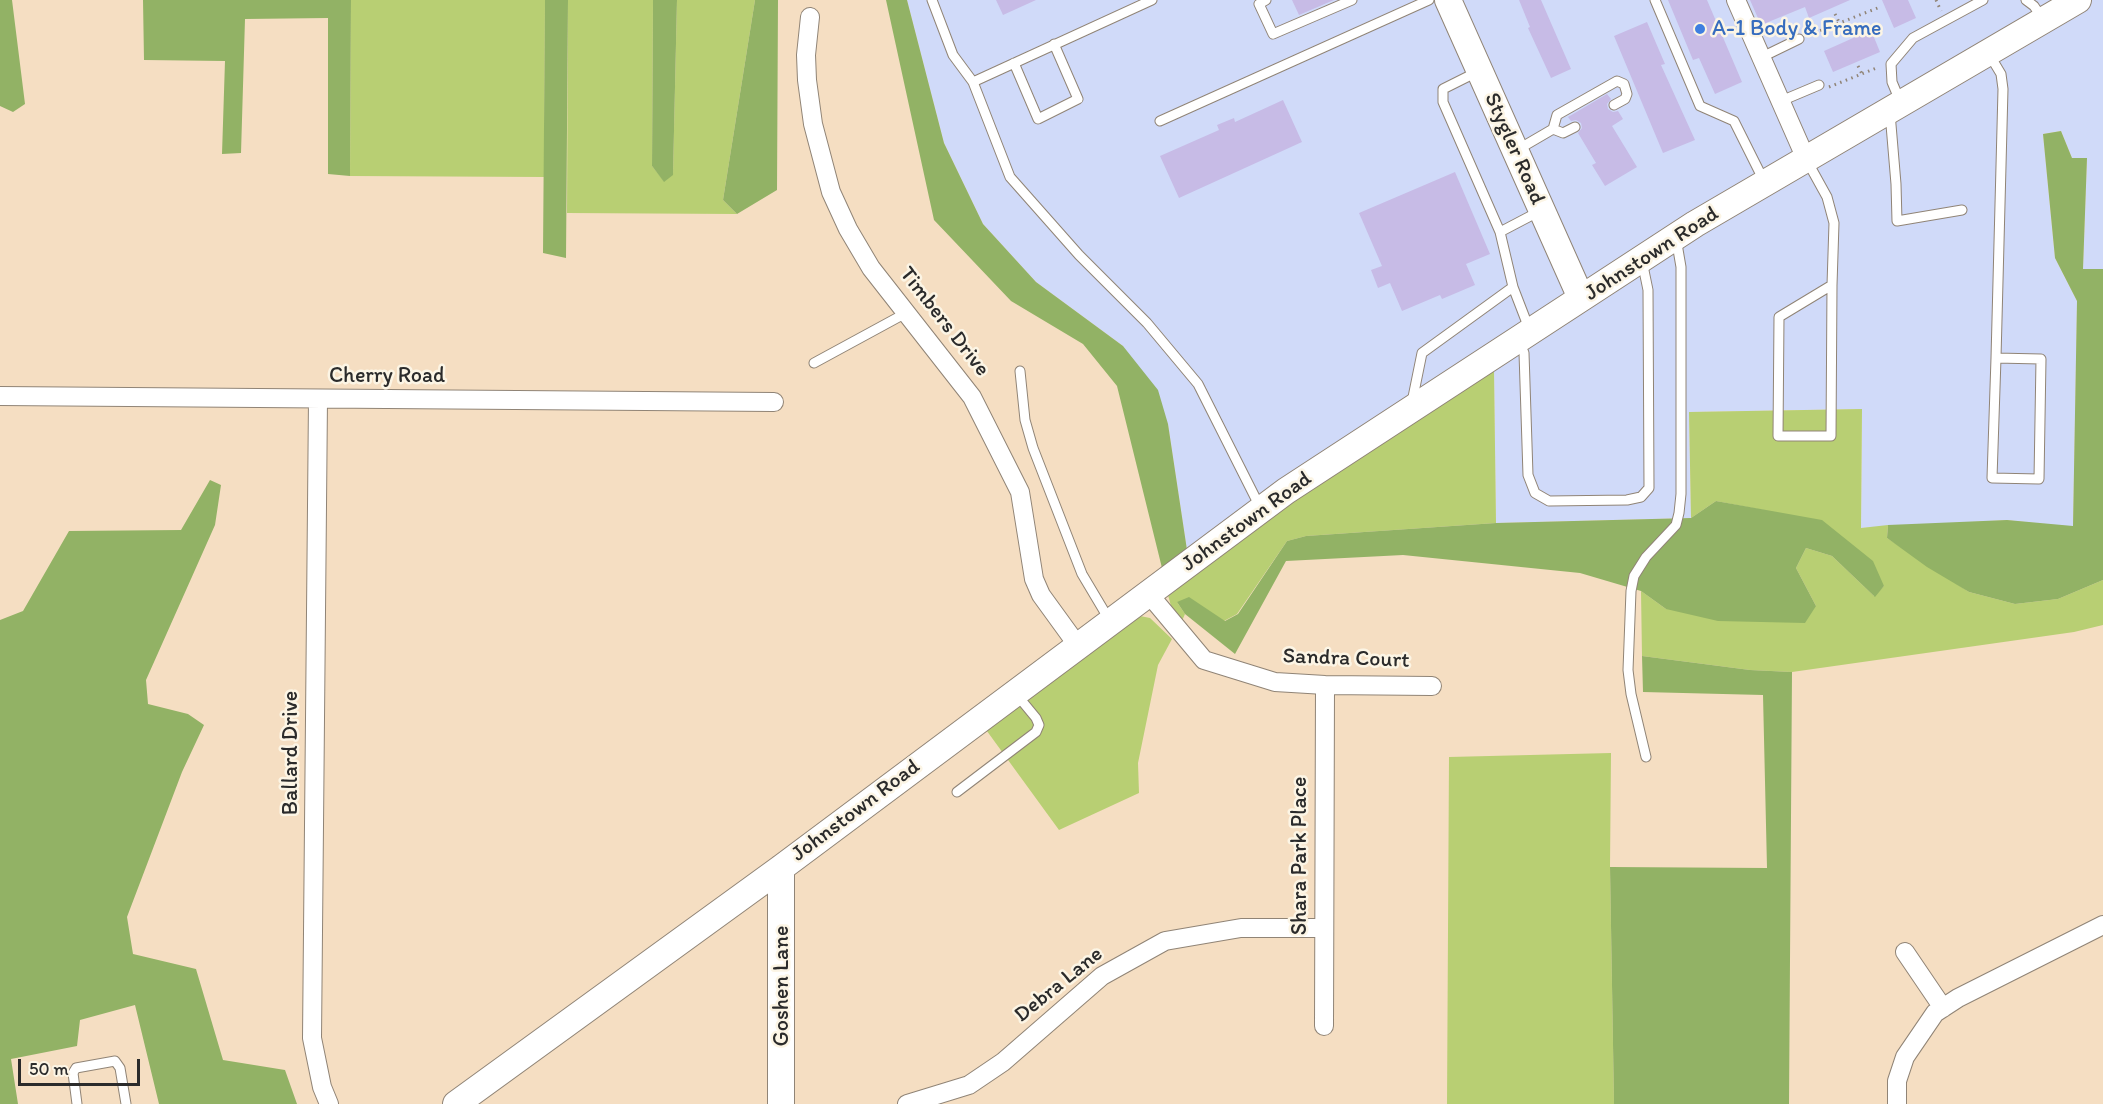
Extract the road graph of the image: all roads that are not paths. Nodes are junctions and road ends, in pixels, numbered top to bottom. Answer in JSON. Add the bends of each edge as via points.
{"nodes":[{"id":1,"x":932,"y":0,"type":"edge"},
{"id":2,"x":1152,"y":0,"type":"edge"},
{"id":3,"x":1266,"y":0,"type":"edge"},
{"id":4,"x":1352,"y":0,"type":"edge"},
{"id":5,"x":1429,"y":0,"type":"edge"},
{"id":6,"x":1448,"y":0,"type":"edge"},
{"id":7,"x":1655,"y":0,"type":"edge"},
{"id":8,"x":1736,"y":0,"type":"edge"},
{"id":9,"x":1983,"y":0,"type":"edge"},
{"id":10,"x":2026,"y":0,"type":"edge"},
{"id":11,"x":2078,"y":0,"type":"edge"},
{"id":12,"x":810,"y":17,"type":"dead end"},
{"id":13,"x":2043,"y":20,"type":"junction"},
{"id":14,"x":1799,"y":39,"type":"road end"},
{"id":15,"x":1054,"y":44,"type":"junction"},
{"id":16,"x":1988,"y":52,"type":"junction"},
{"id":17,"x":1762,"y":57,"type":"junction"},
{"id":18,"x":1014,"y":63,"type":"junction"},
{"id":19,"x":1480,"y":71,"type":"junction"},
{"id":20,"x":973,"y":82,"type":"junction"},
{"id":21,"x":1819,"y":85,"type":"road end"},
{"id":22,"x":1782,"y":101,"type":"junction"},
{"id":23,"x":1614,"y":105,"type":"dead end"},
{"id":24,"x":1895,"y":107,"type":"junction"},
{"id":25,"x":1160,"y":121,"type":"dead end"},
{"id":26,"x":1575,"y":127,"type":"dead end"},
{"id":27,"x":1553,"y":129,"type":"junction"},
{"id":28,"x":1515,"y":151,"type":"junction"},
{"id":29,"x":1806,"y":159,"type":"junction"},
{"id":30,"x":1765,"y":183,"type":"junction"},
{"id":31,"x":1542,"y":210,"type":"junction"},
{"id":32,"x":1962,"y":210,"type":"dead end"},
{"id":33,"x":1500,"y":232,"type":"junction"},
{"id":34,"x":1676,"y":237,"type":"junction"},
{"id":35,"x":1642,"y":259,"type":"junction"},
{"id":36,"x":1832,"y":285,"type":"junction"},
{"id":37,"x":1513,"y":287,"type":"junction"},
{"id":38,"x":1581,"y":298,"type":"junction"},
{"id":39,"x":906,"y":313,"type":"junction"},
{"id":40,"x":1525,"y":336,"type":"junction"},
{"id":41,"x":1996,"y":358,"type":"junction"},
{"id":42,"x":814,"y":363,"type":"dead end"},
{"id":43,"x":1020,"y":371,"type":"dead end"},
{"id":44,"x":0,"y":396,"type":"edge"},
{"id":45,"x":318,"y":399,"type":"junction"},
{"id":46,"x":774,"y":402,"type":"dead end"},
{"id":47,"x":1411,"y":410,"type":"junction"},
{"id":48,"x":1261,"y":510,"type":"junction"},
{"id":49,"x":1148,"y":593,"type":"junction"},
{"id":50,"x":1110,"y":621,"type":"junction"},
{"id":51,"x":1078,"y":646,"type":"junction"},
{"id":52,"x":1325,"y":685,"type":"junction"},
{"id":53,"x":1432,"y":686,"type":"dead end"},
{"id":54,"x":1015,"y":693,"type":"junction"},
{"id":55,"x":1646,"y":757,"type":"dead end"},
{"id":56,"x":957,"y":792,"type":"dead end"},
{"id":57,"x":781,"y":868,"type":"junction"},
{"id":58,"x":2103,"y":925,"type":"edge"},
{"id":59,"x":1323,"y":928,"type":"junction"},
{"id":60,"x":1905,"y":952,"type":"dead end"},
{"id":61,"x":1943,"y":1008,"type":"junction"},
{"id":62,"x":1324,"y":1026,"type":"dead end"},
{"id":63,"x":77,"y":1104,"type":"edge"},
{"id":64,"x":126,"y":1104,"type":"edge"},
{"id":65,"x":329,"y":1104,"type":"edge"},
{"id":66,"x":456,"y":1104,"type":"edge"},
{"id":67,"x":781,"y":1104,"type":"edge"},
{"id":68,"x":907,"y":1104,"type":"edge"},
{"id":69,"x":1897,"y":1104,"type":"edge"}],
"edges":[{"from":1,"to":20,"type":"lane","via":[[953,55]]},
{"from":2,"to":15,"type":"lane"},
{"from":3,"to":4,"type":"lane","via":[[1259,4],[1273,34]]},
{"from":5,"to":25,"type":"lane"},
{"from":6,"to":19,"type":"main road","name":"Stygler Road"},
{"from":7,"to":30,"type":"lane","via":[[1700,106],[1734,121]]},
{"from":8,"to":17,"type":"street"},
{"from":9,"to":24,"type":"lane","via":[[1913,38],[1893,61]]},
{"from":10,"to":13,"type":"lane"},
{"from":11,"to":13,"type":"main road","name":"Johnstown Road"},
{"from":12,"to":39,"type":"street","name":"Timbers Drive","via":[[807,80],[813,124],[831,192],[871,268]]},
{"from":13,"to":16,"type":"main road","name":"Johnstown Road"},
{"from":14,"to":17,"type":"lane"},
{"from":15,"to":18,"type":"lane"},
{"from":15,"to":18,"type":"lane","via":[[1078,99],[1038,119]]},
{"from":16,"to":24,"type":"main road","name":"Johnstown Road"},
{"from":16,"to":41,"type":"lane","via":[[2001,74],[2003,89]]},
{"from":17,"to":22,"type":"street"},
{"from":18,"to":20,"type":"lane"},
{"from":19,"to":28,"type":"main road","name":"Stygler Road"},
{"from":19,"to":33,"type":"lane","via":[[1443,89],[1443,102]]},
{"from":20,"to":48,"type":"lane","via":[[1010,177],[1079,255],[1147,323],[1198,384]]},
{"from":21,"to":22,"type":"lane"},
{"from":22,"to":29,"type":"street"},
{"from":23,"to":27,"type":"lane","via":[[1628,94],[1624,84],[1617,81],[1557,115]]},
{"from":24,"to":29,"type":"main road","name":"Johnstown Road"},
{"from":24,"to":32,"type":"lane","via":[[1897,221]]},
{"from":26,"to":27,"type":"lane","via":[[1563,133]]},
{"from":27,"to":28,"type":"lane"},
{"from":28,"to":31,"type":"main road","name":"Stygler Road"},
{"from":29,"to":30,"type":"main road","name":"Johnstown Road"},
{"from":29,"to":36,"type":"lane","via":[[1827,197],[1834,223]]},
{"from":30,"to":34,"type":"main road","name":"Johnstown Road"},
{"from":31,"to":33,"type":"lane"},
{"from":31,"to":38,"type":"main road","name":"Stygler Road"},
{"from":33,"to":37,"type":"lane"},
{"from":34,"to":35,"type":"main road","name":"Johnstown Road"},
{"from":34,"to":55,"type":"lane","via":[[1681,267],[1679,513],[1676,525],[1634,576],[1631,591],[1628,670]]},
{"from":35,"to":38,"type":"main road","name":"Johnstown Road"},
{"from":35,"to":40,"type":"lane","via":[[1648,290],[1649,488],[1641,497],[1549,501],[1535,493],[1528,475]]},
{"from":36,"to":36,"type":"lane","via":[[1831,436],[1778,436],[1779,317]]},
{"from":37,"to":40,"type":"lane"},
{"from":37,"to":47,"type":"lane","via":[[1422,353]]},
{"from":38,"to":40,"type":"main road","name":"Johnstown Road"},
{"from":39,"to":42,"type":"lane"},
{"from":39,"to":51,"type":"street","name":"Timbers Drive","via":[[972,397],[1020,492],[1034,579]]},
{"from":40,"to":47,"type":"main road","name":"Johnstown Road"},
{"from":41,"to":41,"type":"lane","via":[[1992,478],[2039,479],[2041,359]]},
{"from":43,"to":50,"type":"lane","via":[[1025,420],[1033,448],[1082,574]]},
{"from":44,"to":45,"type":"street","name":"Cherry Road"},
{"from":45,"to":46,"type":"street","name":"Cherry Road"},
{"from":45,"to":65,"type":"street","name":"Ballard Drive","via":[[312,1038]]},
{"from":47,"to":48,"type":"main road","name":"Johnstown Road"},
{"from":48,"to":49,"type":"main road","name":"Johnstown Road"},
{"from":49,"to":50,"type":"main road","name":"Johnstown Road"},
{"from":49,"to":52,"type":"street","name":"Sandra Court","via":[[1204,660],[1275,682]]},
{"from":50,"to":51,"type":"main road","name":"Johnstown Road"},
{"from":51,"to":54,"type":"main road","name":"Johnstown Road"},
{"from":52,"to":53,"type":"street","name":"Sandra Court"},
{"from":52,"to":59,"type":"street","name":"Shara Park Place"},
{"from":54,"to":56,"type":"lane","via":[[1036,718],[1036,732]]},
{"from":54,"to":57,"type":"main road","name":"Johnstown Road"},
{"from":57,"to":66,"type":"main road","name":"Johnstown Road"},
{"from":57,"to":67,"type":"main road","name":"Goshen Lane"},
{"from":58,"to":61,"type":"street"},
{"from":59,"to":62,"type":"street","name":"Shara Park Place"},
{"from":59,"to":68,"type":"street","name":"Debra Lane","via":[[1241,928],[1165,941],[1101,976],[1003,1062],[969,1085]]},
{"from":60,"to":61,"type":"street"},
{"from":61,"to":69,"type":"street","via":[[1935,1013],[1905,1057]]},
{"from":63,"to":64,"type":"lane","via":[[73,1073],[76,1068],[115,1060]]}]}
